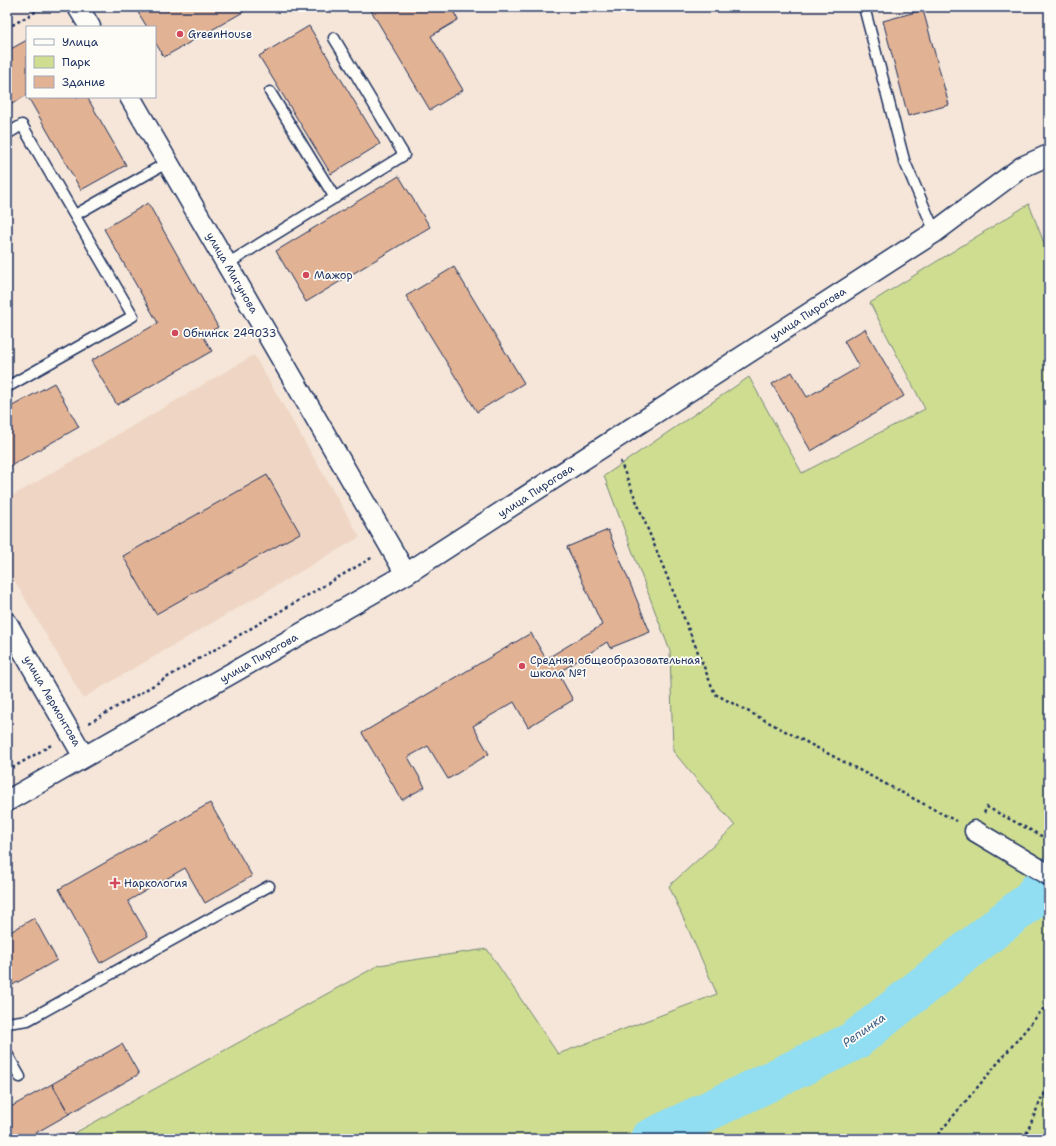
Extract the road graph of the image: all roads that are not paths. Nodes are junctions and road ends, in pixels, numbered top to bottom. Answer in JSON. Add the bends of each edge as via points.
{"nodes":[{"id":1,"x":78,"y":7,"type":"edge"},
{"id":2,"x":864,"y":7,"type":"edge"},
{"id":3,"x":89,"y":26,"type":"edge"},
{"id":4,"x":334,"y":38,"type":"dead end"},
{"id":5,"x":270,"y":92,"type":"dead end"},
{"id":6,"x":131,"y":98,"type":"edge"},
{"id":7,"x":7,"y":134,"type":"edge"},
{"id":8,"x":1049,"y":155,"type":"edge"},
{"id":9,"x":168,"y":162,"type":"junction"},
{"id":10,"x":335,"y":198,"type":"junction"},
{"id":11,"x":75,"y":215,"type":"junction"},
{"id":12,"x":935,"y":232,"type":"junction"},
{"id":13,"x":227,"y":264,"type":"junction"},
{"id":14,"x":7,"y":387,"type":"edge"},
{"id":15,"x":406,"y":574,"type":"junction"},
{"id":16,"x":7,"y":623,"type":"edge"},
{"id":17,"x":84,"y":757,"type":"junction"},
{"id":18,"x":7,"y":801,"type":"edge"},
{"id":19,"x":975,"y":831,"type":"road end"},
{"id":20,"x":1049,"y":875,"type":"edge"},
{"id":21,"x":270,"y":886,"type":"dead end"},
{"id":22,"x":7,"y":1023,"type":"edge"},
{"id":23,"x":7,"y":1054,"type":"edge"},
{"id":24,"x":20,"y":1077,"type":"dead end"}],
"edges":[{"from":1,"to":3,"type":"street"},
{"from":2,"to":12,"type":"lane","via":[[904,160]]},
{"from":4,"to":10,"type":"lane","via":[[404,155]]},
{"from":5,"to":10,"type":"lane"},
{"from":6,"to":9,"type":"street","name":"улица Мигунова"},
{"from":7,"to":11,"type":"lane","via":[[22,125]]},
{"from":8,"to":12,"type":"street","name":"улица Пирогова","via":[[1022,167]]},
{"from":9,"to":11,"type":"lane"},
{"from":9,"to":13,"type":"street","name":"улица Мигунова"},
{"from":10,"to":13,"type":"lane"},
{"from":11,"to":14,"type":"lane","via":[[133,316]]},
{"from":12,"to":15,"type":"street","name":"улица Пирогова"},
{"from":13,"to":15,"type":"street","name":"улица Мигунова"},
{"from":15,"to":17,"type":"street","name":"улица Пирогова"},
{"from":16,"to":17,"type":"street","name":"улица Лермонтова"},
{"from":17,"to":18,"type":"street","name":"улица Пирогова"},
{"from":19,"to":20,"type":"street"},
{"from":21,"to":22,"type":"lane","via":[[28,1020]]},
{"from":23,"to":24,"type":"lane"}]}
